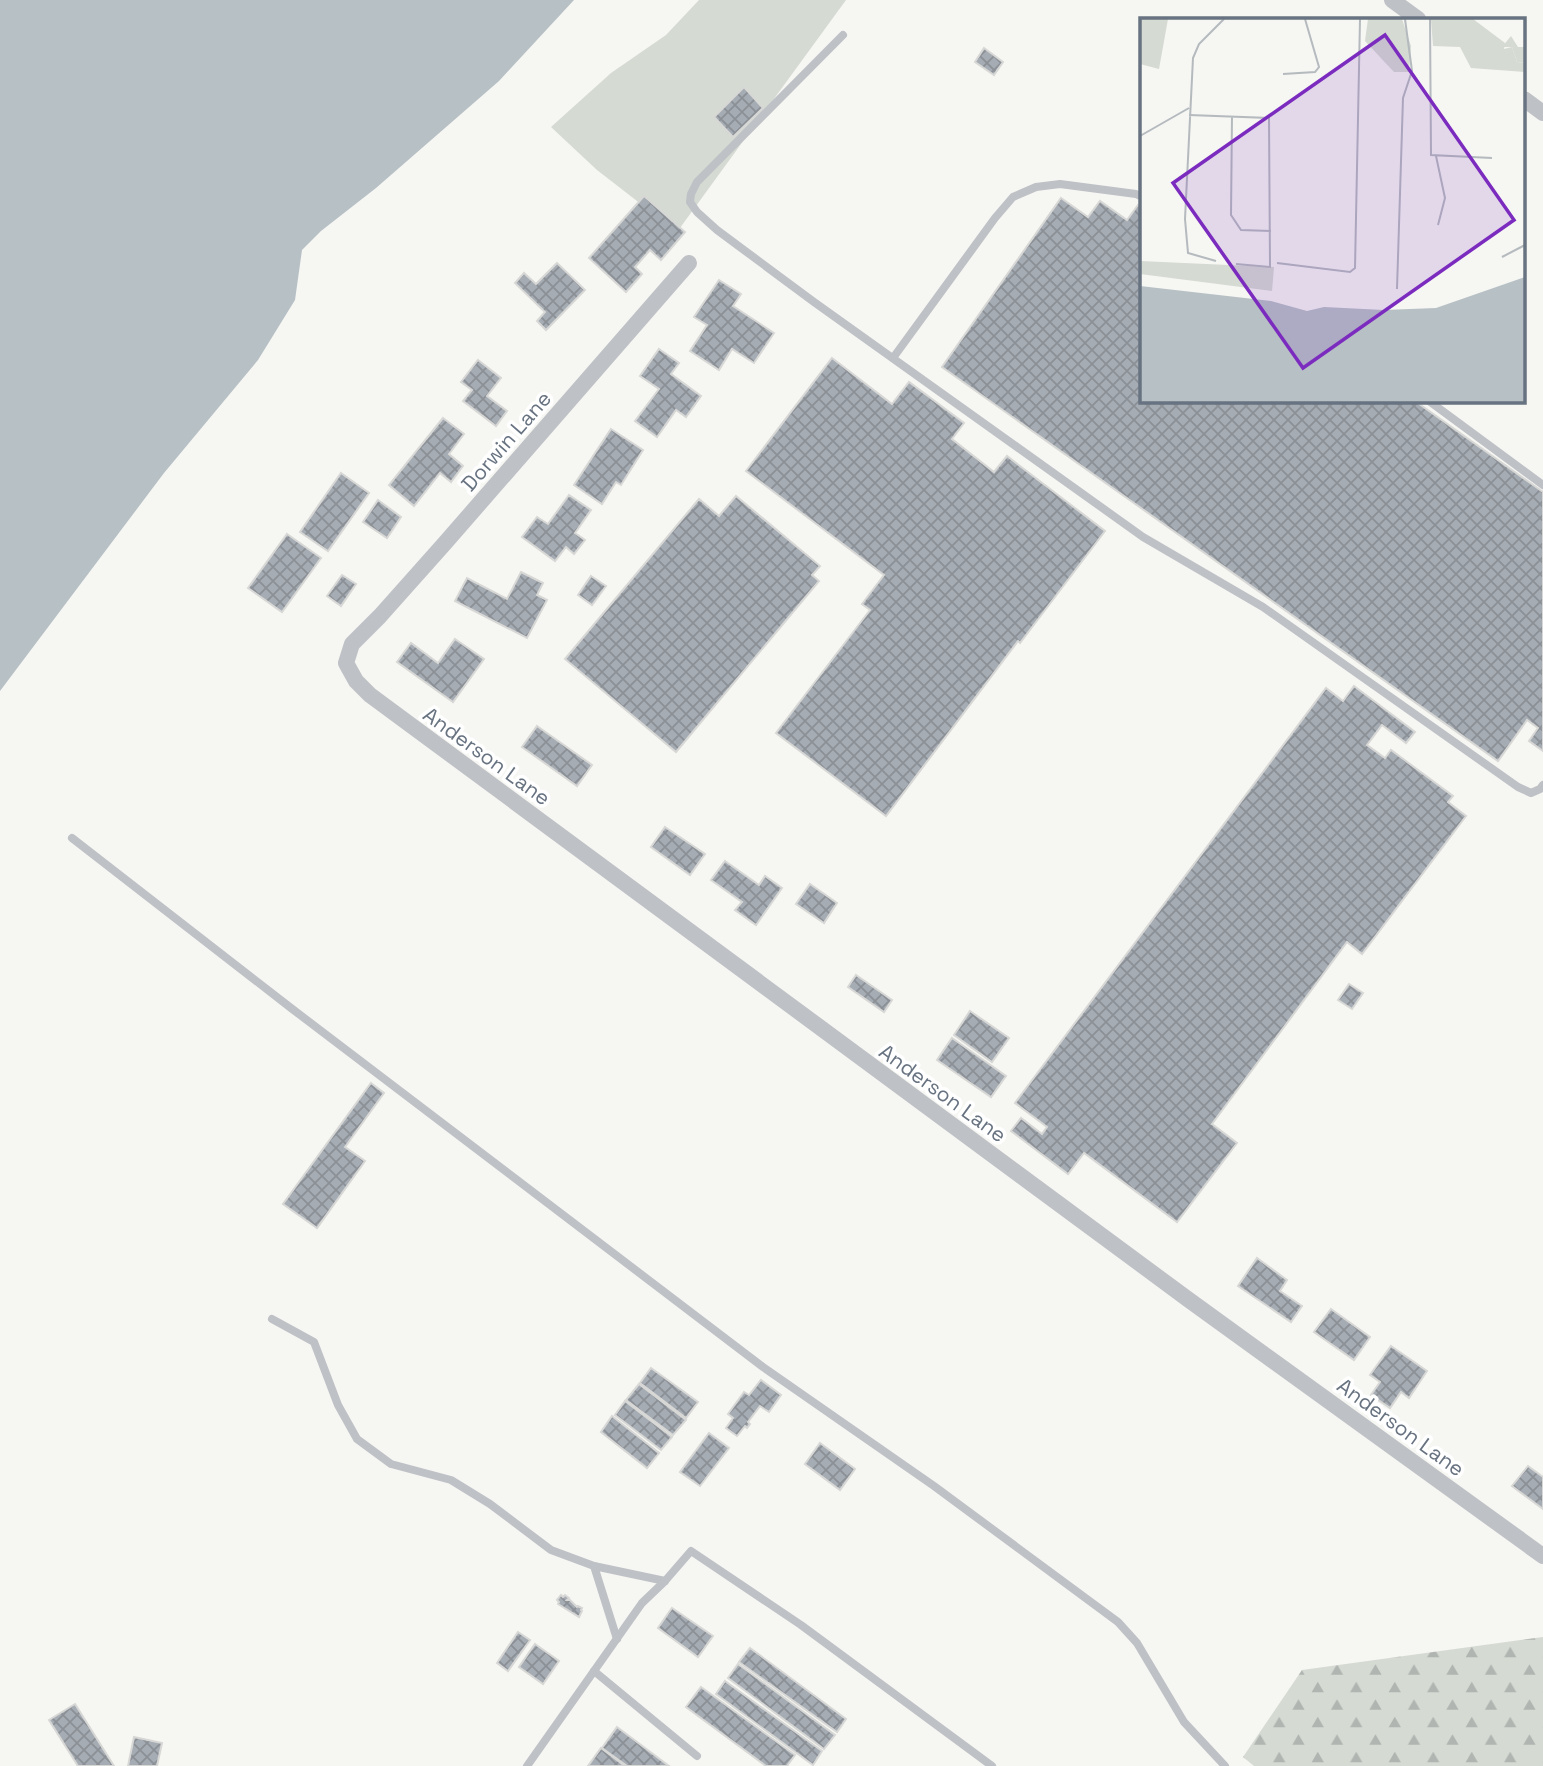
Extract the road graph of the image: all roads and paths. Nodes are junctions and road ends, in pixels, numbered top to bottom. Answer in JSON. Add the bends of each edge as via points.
{"nodes":[{"id":1,"x":1392,"y":0,"type":"edge"},
{"id":2,"x":1417,"y":18,"type":"edge"},
{"id":3,"x":844,"y":36,"type":"dead end"},
{"id":4,"x":1526,"y":100,"type":"edge"},
{"id":5,"x":1543,"y":113,"type":"edge"},
{"id":6,"x":1140,"y":196,"type":"edge"},
{"id":7,"x":689,"y":263,"type":"dead end"},
{"id":8,"x":893,"y":358,"type":"junction"},
{"id":9,"x":1430,"y":402,"type":"edge"},
{"id":10,"x":1543,"y":485,"type":"edge"},
{"id":11,"x":352,"y":644,"type":"joint"},
{"id":12,"x":1543,"y":785,"type":"edge"},
{"id":13,"x":72,"y":838,"type":"dead end"},
{"id":14,"x":272,"y":1319,"type":"dead end"},
{"id":15,"x":1543,"y":1556,"type":"edge"},
{"id":16,"x":594,"y":1566,"type":"junction"},
{"id":17,"x":665,"y":1581,"type":"junction"},
{"id":18,"x":617,"y":1639,"type":"junction"},
{"id":19,"x":594,"y":1671,"type":"junction"},
{"id":20,"x":697,"y":1756,"type":"dead end"},
{"id":21,"x":527,"y":1766,"type":"edge"},
{"id":22,"x":992,"y":1766,"type":"edge"},
{"id":23,"x":1225,"y":1766,"type":"edge"}],
"edges":[{"from":1,"to":2,"type":"street"},
{"from":3,"to":8,"type":"lane","via":[[697,182],[690,202],[718,230]]},
{"from":4,"to":5,"type":"street"},
{"from":6,"to":8,"type":"lane","via":[[1060,184],[1036,187],[1013,197]]},
{"from":7,"to":11,"type":"street","name":"Dorwin Lane"},
{"from":8,"to":12,"type":"lane","via":[[1143,537],[1263,607],[1517,787],[1531,793]]},
{"from":9,"to":10,"type":"lane"},
{"from":11,"to":15,"type":"street","name":"Anderson Lane","via":[[346,663],[370,695],[1177,1292]]},
{"from":13,"to":23,"type":"lane","via":[[763,1367],[1118,1622],[1137,1643],[1184,1722]]},
{"from":14,"to":16,"type":"lane","via":[[314,1342],[338,1405],[358,1438],[391,1464],[451,1480],[551,1550]]},
{"from":16,"to":17,"type":"lane"},
{"from":16,"to":18,"type":"lane"},
{"from":17,"to":18,"type":"lane","via":[[642,1603]]},
{"from":17,"to":22,"type":"lane","via":[[691,1551],[801,1625]]},
{"from":18,"to":19,"type":"lane"},
{"from":19,"to":20,"type":"lane"},
{"from":19,"to":21,"type":"lane"}]}
